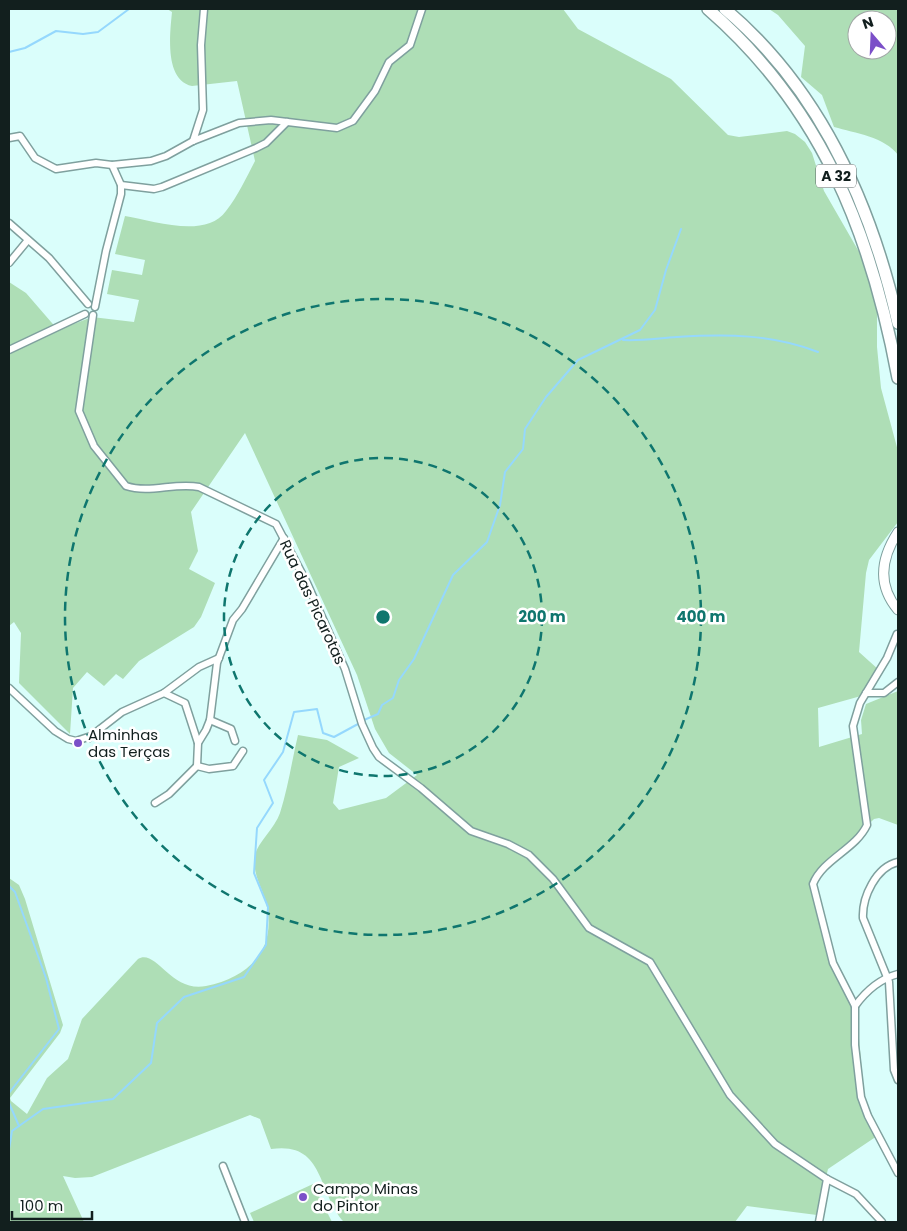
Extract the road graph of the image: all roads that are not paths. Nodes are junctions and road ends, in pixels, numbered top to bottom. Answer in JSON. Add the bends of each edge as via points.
{"nodes":[{"id":1,"x":204,"y":9,"type":"edge"},
{"id":2,"x":422,"y":9,"type":"edge"},
{"id":3,"x":708,"y":9,"type":"edge"},
{"id":4,"x":725,"y":9,"type":"edge"},
{"id":5,"x":287,"y":122,"type":"junction"},
{"id":6,"x":9,"y":138,"type":"edge"},
{"id":7,"x":193,"y":141,"type":"junction"},
{"id":8,"x":112,"y":165,"type":"junction"},
{"id":9,"x":122,"y":185,"type":"junction"},
{"id":10,"x":9,"y":223,"type":"edge"},
{"id":11,"x":28,"y":240,"type":"junction"},
{"id":12,"x":9,"y":263,"type":"edge"},
{"id":13,"x":88,"y":304,"type":"junction"},
{"id":14,"x":95,"y":307,"type":"junction"},
{"id":15,"x":85,"y":314,"type":"junction"},
{"id":16,"x":93,"y":316,"type":"junction"},
{"id":17,"x":898,"y":323,"type":"edge"},
{"id":18,"x":9,"y":350,"type":"edge"},
{"id":19,"x":898,"y":378,"type":"edge"},
{"id":20,"x":898,"y":532,"type":"edge"},
{"id":21,"x":284,"y":538,"type":"junction"},
{"id":22,"x":898,"y":610,"type":"edge"},
{"id":23,"x":898,"y":634,"type":"edge"},
{"id":24,"x":219,"y":658,"type":"junction"},
{"id":25,"x":898,"y":682,"type":"edge"},
{"id":26,"x":9,"y":688,"type":"edge"},
{"id":27,"x":164,"y":693,"type":"junction"},
{"id":28,"x":866,"y":693,"type":"junction"},
{"id":29,"x":210,"y":720,"type":"junction"},
{"id":30,"x":236,"y":741,"type":"dead end"},
{"id":31,"x":198,"y":743,"type":"junction"},
{"id":32,"x":243,"y":751,"type":"dead end"},
{"id":33,"x":197,"y":766,"type":"junction"},
{"id":34,"x":155,"y":803,"type":"dead end"},
{"id":35,"x":898,"y":862,"type":"edge"},
{"id":36,"x":898,"y":974,"type":"edge"},
{"id":37,"x":888,"y":977,"type":"junction"},
{"id":38,"x":855,"y":1006,"type":"junction"},
{"id":39,"x":898,"y":1080,"type":"edge"},
{"id":40,"x":223,"y":1166,"type":"dead end"},
{"id":41,"x":898,"y":1173,"type":"edge"},
{"id":42,"x":827,"y":1179,"type":"junction"},
{"id":43,"x":245,"y":1222,"type":"edge"},
{"id":44,"x":819,"y":1222,"type":"edge"},
{"id":45,"x":882,"y":1222,"type":"edge"}],
"edges":[{"from":1,"to":7,"type":"street","via":[[201,45],[203,110]]},
{"from":2,"to":5,"type":"street","via":[[410,45],[389,62],[375,91],[353,121],[338,128]]},
{"from":3,"to":19,"type":"highway","number":"A 32","via":[[744,43],[819,141],[846,195],[865,247],[884,311]]},
{"from":4,"to":17,"type":"highway","number":"A 32","via":[[799,88],[825,128],[860,199]]},
{"from":5,"to":7,"type":"street","via":[[239,123]]},
{"from":5,"to":9,"type":"street","via":[[266,143],[162,187]]},
{"from":6,"to":8,"type":"street","via":[[20,136],[36,158],[56,169],[96,163]]},
{"from":7,"to":8,"type":"street","via":[[151,161]]},
{"from":8,"to":9,"type":"street"},
{"from":9,"to":14,"type":"street"},
{"from":10,"to":11,"type":"street"},
{"from":11,"to":12,"type":"street"},
{"from":11,"to":13,"type":"street","via":[[49,258]]},
{"from":13,"to":14,"type":"street"},
{"from":13,"to":15,"type":"street","via":[[84,308]]},
{"from":14,"to":16,"type":"street"},
{"from":15,"to":16,"type":"street"},
{"from":15,"to":18,"type":"street"},
{"from":16,"to":21,"type":"street","name":"Rua das Picarotas","via":[[79,411],[105,463],[126,486],[189,485],[216,494],[276,524]]},
{"from":20,"to":22,"type":"main road","via":[[886,554],[883,575],[888,594]]},
{"from":21,"to":24,"type":"street","via":[[233,620]]},
{"from":21,"to":42,"type":"street","name":"Rua das Picarotas","via":[[345,669],[373,748],[389,765],[471,831],[508,844],[529,856],[553,878],[589,928],[650,962],[730,1095],[775,1144]]},
{"from":23,"to":28,"type":"street"},
{"from":24,"to":27,"type":"street","via":[[199,666]]},
{"from":24,"to":29,"type":"street"},
{"from":25,"to":28,"type":"street","via":[[884,693]]},
{"from":26,"to":27,"type":"street","via":[[55,731],[76,741],[91,736],[122,712]]},
{"from":27,"to":31,"type":"street","via":[[185,703]]},
{"from":28,"to":38,"type":"street","via":[[854,726],[867,825],[864,833],[825,868],[813,884],[833,963]]},
{"from":29,"to":30,"type":"street","via":[[230,729]]},
{"from":29,"to":31,"type":"street"},
{"from":31,"to":33,"type":"street"},
{"from":32,"to":33,"type":"street","via":[[234,766],[209,769]]},
{"from":33,"to":34,"type":"street","via":[[169,794]]},
{"from":35,"to":37,"type":"street","via":[[885,868],[865,897],[863,908],[863,918]]},
{"from":36,"to":37,"type":"street"},
{"from":37,"to":38,"type":"street","via":[[864,994]]},
{"from":37,"to":39,"type":"street","via":[[894,1070]]},
{"from":38,"to":41,"type":"street","via":[[855,1044],[861,1097]]},
{"from":40,"to":43,"type":"street"},
{"from":42,"to":44,"type":"street"},
{"from":42,"to":45,"type":"street","name":"Rua das Picarotas","via":[[856,1194]]}]}
